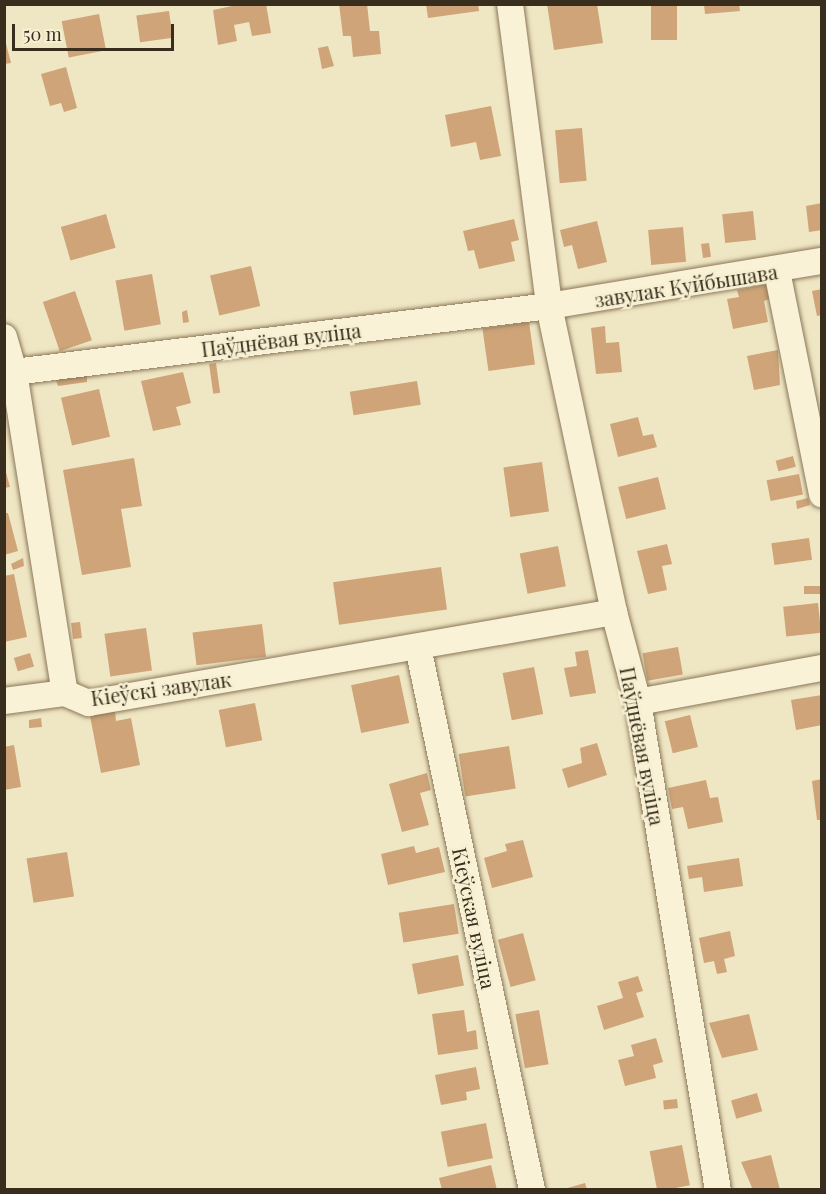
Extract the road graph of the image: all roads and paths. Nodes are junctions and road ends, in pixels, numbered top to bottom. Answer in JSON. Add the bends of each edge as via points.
{"nodes":[{"id":1,"x":510,"y":4,"type":"edge"},
{"id":2,"x":822,"y":261,"type":"edge"},
{"id":3,"x":777,"y":271,"type":"junction"},
{"id":4,"x":549,"y":306,"type":"junction"},
{"id":5,"x":4,"y":337,"type":"edge"},
{"id":6,"x":14,"y":372,"type":"junction"},
{"id":7,"x":822,"y":495,"type":"edge"},
{"id":8,"x":614,"y":612,"type":"junction"},
{"id":9,"x":418,"y":647,"type":"junction"},
{"id":10,"x":822,"y":668,"type":"edge"},
{"id":11,"x":64,"y":693,"type":"junction"},
{"id":12,"x":4,"y":701,"type":"edge"},
{"id":13,"x":638,"y":702,"type":"junction"},
{"id":14,"x":532,"y":1190,"type":"edge"},
{"id":15,"x":718,"y":1190,"type":"edge"}],
"edges":[{"from":1,"to":4,"type":"street","name":"Паўднёвая вуліца"},
{"from":2,"to":3,"type":"street","name":"завулак Куйбышава"},
{"from":3,"to":4,"type":"street","name":"завулак Куйбышава"},
{"from":3,"to":7,"type":"street"},
{"from":4,"to":6,"type":"street","name":"Паўднёвая вуліца"},
{"from":4,"to":8,"type":"street","name":"Паўднёвая вуліца"},
{"from":5,"to":6,"type":"street","name":"Кіеўскі завулак"},
{"from":6,"to":11,"type":"street","name":"Кіеўскі завулак"},
{"from":8,"to":9,"type":"street","name":"Кіеўскі завулак"},
{"from":8,"to":13,"type":"street","name":"Паўднёвая вуліца"},
{"from":9,"to":11,"type":"street","name":"Кіеўскі завулак","via":[[89,703]]},
{"from":9,"to":14,"type":"street","name":"Кіеўская вуліца"},
{"from":10,"to":13,"type":"street"},
{"from":11,"to":12,"type":"street"},
{"from":13,"to":15,"type":"street","name":"Паўднёвая вуліца"}]}
